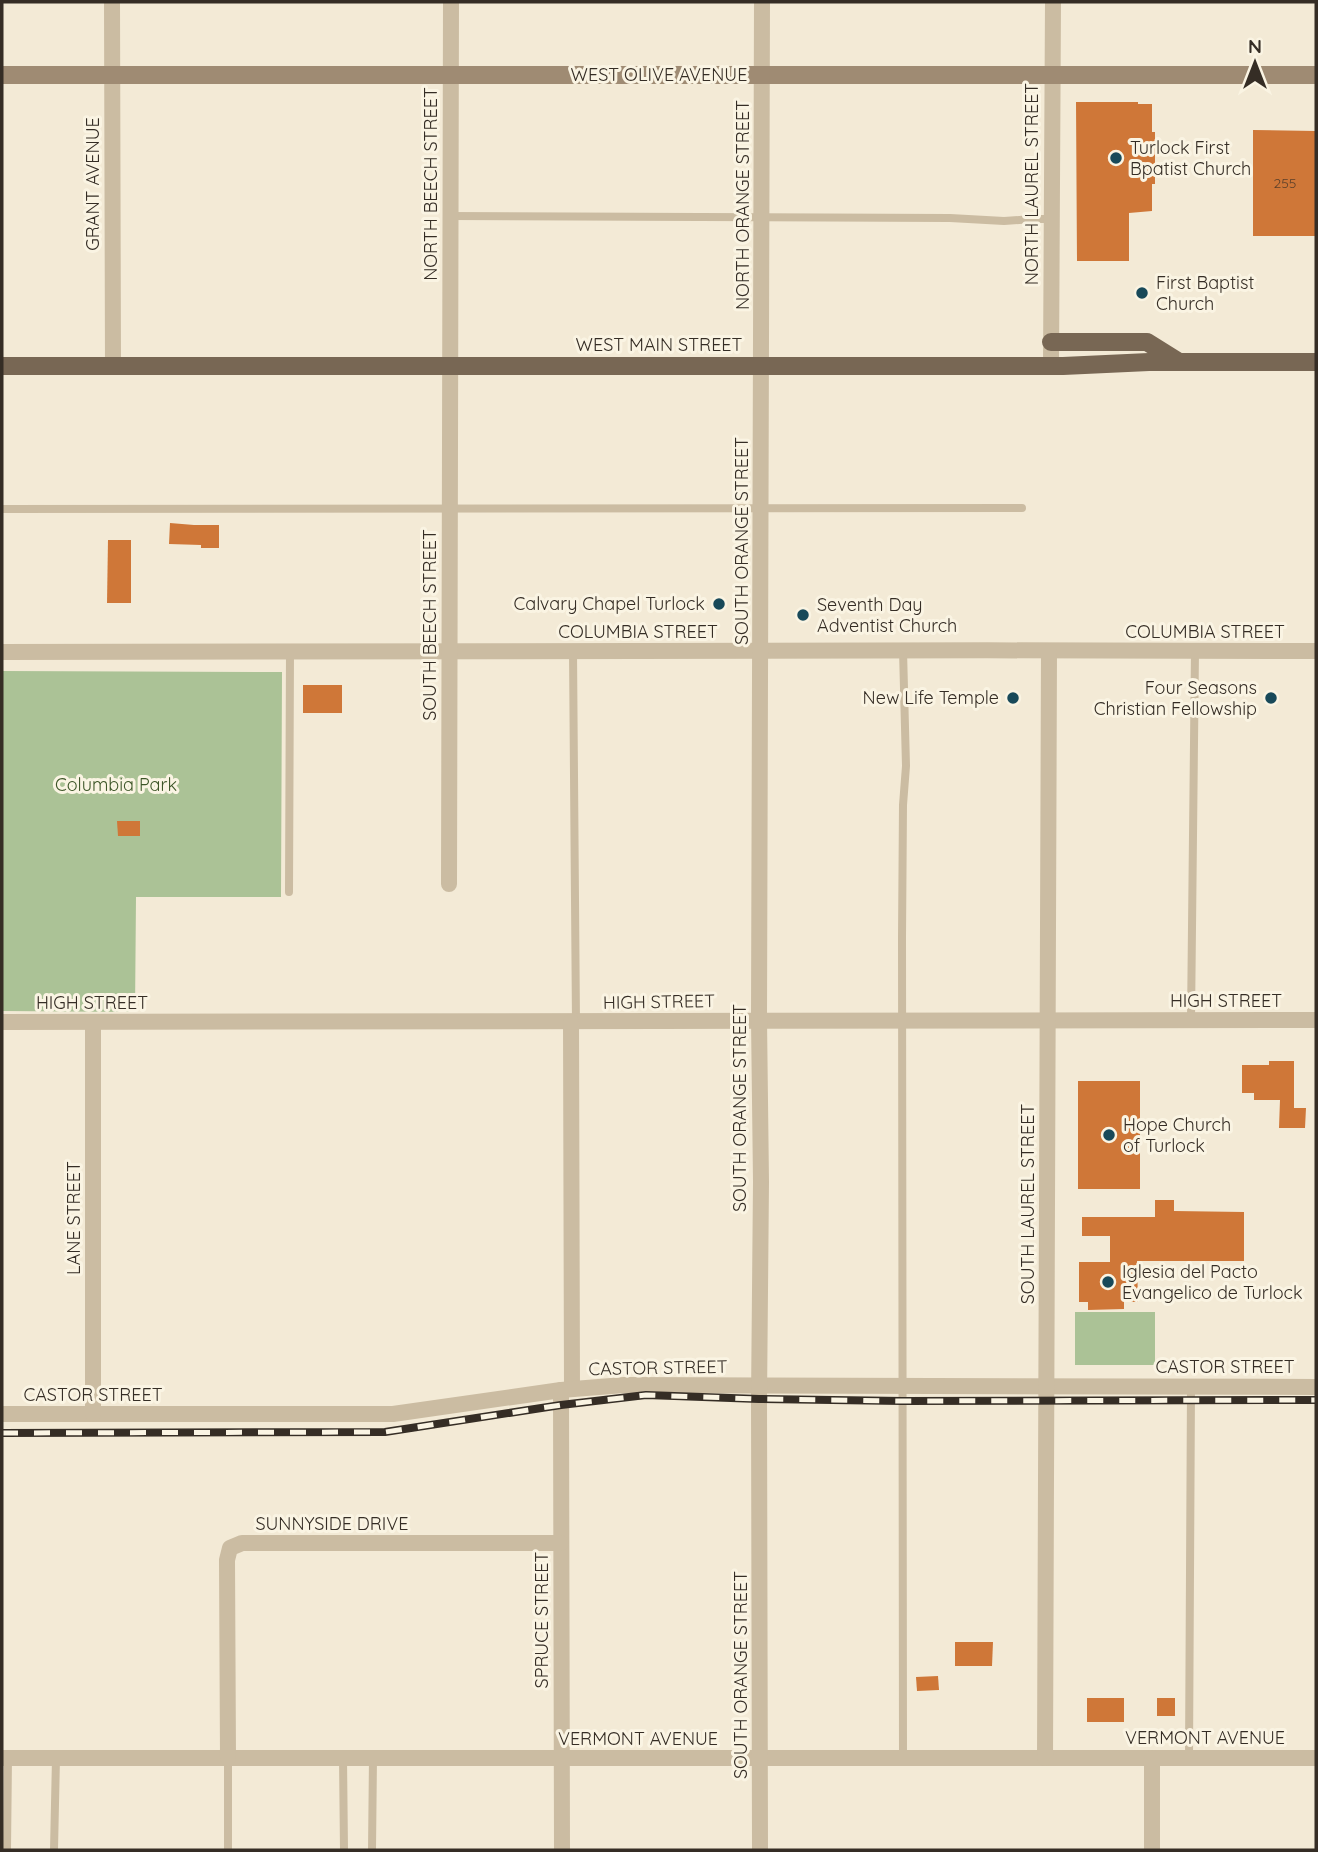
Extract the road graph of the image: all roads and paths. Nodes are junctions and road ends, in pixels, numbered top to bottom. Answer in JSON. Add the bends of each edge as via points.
{"nodes":[{"id":1,"x":112,"y":2,"type":"edge"},
{"id":2,"x":451,"y":2,"type":"edge"},
{"id":3,"x":762,"y":2,"type":"edge"},
{"id":4,"x":1053,"y":2,"type":"edge"},
{"id":5,"x":2,"y":75,"type":"edge"},
{"id":6,"x":113,"y":75,"type":"junction"},
{"id":7,"x":451,"y":75,"type":"junction"},
{"id":8,"x":762,"y":75,"type":"junction"},
{"id":9,"x":1052,"y":75,"type":"junction"},
{"id":10,"x":1316,"y":75,"type":"edge"},
{"id":11,"x":450,"y":216,"type":"junction"},
{"id":12,"x":762,"y":216,"type":"junction"},
{"id":13,"x":1051,"y":219,"type":"junction"},
{"id":14,"x":1051,"y":342,"type":"junction"},
{"id":15,"x":1179,"y":362,"type":"junction"},
{"id":16,"x":1316,"y":362,"type":"edge"},
{"id":17,"x":2,"y":366,"type":"edge"},
{"id":18,"x":113,"y":366,"type":"junction"},
{"id":19,"x":450,"y":366,"type":"junction"},
{"id":20,"x":762,"y":366,"type":"junction"},
{"id":21,"x":1051,"y":366,"type":"junction"},
{"id":22,"x":761,"y":508,"type":"junction"},
{"id":23,"x":1022,"y":508,"type":"dead end"},
{"id":24,"x":2,"y":509,"type":"edge"},
{"id":25,"x":450,"y":509,"type":"junction"},
{"id":26,"x":903,"y":650,"type":"junction"},
{"id":27,"x":1049,"y":650,"type":"junction"},
{"id":28,"x":1195,"y":650,"type":"junction"},
{"id":29,"x":761,"y":651,"type":"junction"},
{"id":30,"x":1316,"y":651,"type":"edge"},
{"id":31,"x":2,"y":652,"type":"edge"},
{"id":32,"x":290,"y":652,"type":"junction"},
{"id":33,"x":449,"y":652,"type":"junction"},
{"id":34,"x":573,"y":652,"type":"junction"},
{"id":35,"x":449,"y":884,"type":"dead end"},
{"id":36,"x":289,"y":892,"type":"dead end"},
{"id":37,"x":759,"y":1020,"type":"junction"},
{"id":38,"x":1048,"y":1020,"type":"junction"},
{"id":39,"x":1191,"y":1020,"type":"junction"},
{"id":40,"x":1316,"y":1020,"type":"edge"},
{"id":41,"x":903,"y":1021,"type":"junction"},
{"id":42,"x":2,"y":1022,"type":"edge"},
{"id":43,"x":93,"y":1022,"type":"junction"},
{"id":44,"x":574,"y":1022,"type":"junction"},
{"id":45,"x":759,"y":1386,"type":"junction"},
{"id":46,"x":903,"y":1386,"type":"junction"},
{"id":47,"x":1046,"y":1386,"type":"junction"},
{"id":48,"x":1191,"y":1387,"type":"junction"},
{"id":49,"x":1316,"y":1387,"type":"edge"},
{"id":50,"x":566,"y":1389,"type":"junction"},
{"id":51,"x":2,"y":1413,"type":"edge"},
{"id":52,"x":93,"y":1414,"type":"junction"},
{"id":53,"x":561,"y":1543,"type":"junction"},
{"id":54,"x":5,"y":1758,"type":"edge"},
{"id":55,"x":56,"y":1758,"type":"junction"},
{"id":56,"x":228,"y":1758,"type":"junction"},
{"id":57,"x":343,"y":1758,"type":"junction"},
{"id":58,"x":373,"y":1758,"type":"junction"},
{"id":59,"x":561,"y":1758,"type":"junction"},
{"id":60,"x":760,"y":1758,"type":"junction"},
{"id":61,"x":903,"y":1758,"type":"junction"},
{"id":62,"x":1045,"y":1758,"type":"junction"},
{"id":63,"x":1152,"y":1758,"type":"junction"},
{"id":64,"x":1189,"y":1758,"type":"junction"},
{"id":65,"x":1316,"y":1758,"type":"edge"},
{"id":66,"x":7,"y":1850,"type":"edge"},
{"id":67,"x":54,"y":1850,"type":"edge"},
{"id":68,"x":228,"y":1850,"type":"edge"},
{"id":69,"x":344,"y":1850,"type":"edge"},
{"id":70,"x":372,"y":1850,"type":"edge"},
{"id":71,"x":562,"y":1850,"type":"edge"},
{"id":72,"x":760,"y":1850,"type":"edge"},
{"id":73,"x":1152,"y":1850,"type":"edge"}],
"edges":[{"from":1,"to":6,"type":"street","name":"GRANT AVENUE"},
{"from":2,"to":7,"type":"street","name":"NORTH BEECH STREET"},
{"from":3,"to":8,"type":"street","name":"NORTH ORANGE STREET"},
{"from":4,"to":9,"type":"street","name":"NORTH LAUREL STREET"},
{"from":5,"to":6,"type":"street","name":"WEST OLIVE AVENUE"},
{"from":6,"to":7,"type":"street","name":"WEST OLIVE AVENUE"},
{"from":6,"to":18,"type":"street","name":"GRANT AVENUE"},
{"from":7,"to":8,"type":"street","name":"WEST OLIVE AVENUE"},
{"from":7,"to":11,"type":"street","name":"NORTH BEECH STREET"},
{"from":8,"to":9,"type":"street","name":"WEST OLIVE AVENUE"},
{"from":8,"to":12,"type":"street","name":"NORTH ORANGE STREET"},
{"from":9,"to":10,"type":"street","name":"WEST OLIVE AVENUE"},
{"from":9,"to":13,"type":"street","name":"NORTH LAUREL STREET"},
{"from":11,"to":12,"type":"lane"},
{"from":11,"to":19,"type":"street","name":"NORTH BEECH STREET"},
{"from":12,"to":13,"type":"lane"},
{"from":12,"to":20,"type":"street","name":"NORTH ORANGE STREET"},
{"from":13,"to":14,"type":"street","name":"NORTH LAUREL STREET"},
{"from":14,"to":15,"type":"main road","via":[[1147,342]]},
{"from":14,"to":21,"type":"street","name":"NORTH LAUREL STREET"},
{"from":15,"to":16,"type":"main road","name":"WEST MAIN STREET"},
{"from":15,"to":21,"type":"main road","name":"WEST MAIN STREET"},
{"from":17,"to":18,"type":"main road","name":"WEST MAIN STREET"},
{"from":18,"to":19,"type":"main road","name":"WEST MAIN STREET"},
{"from":19,"to":20,"type":"main road","name":"WEST MAIN STREET"},
{"from":19,"to":25,"type":"street","name":"SOUTH BEECH STREET"},
{"from":20,"to":21,"type":"main road","name":"WEST MAIN STREET"},
{"from":20,"to":22,"type":"street","name":"SOUTH ORANGE STREET"},
{"from":22,"to":23,"type":"lane"},
{"from":22,"to":25,"type":"lane"},
{"from":22,"to":29,"type":"street","name":"SOUTH ORANGE STREET"},
{"from":24,"to":25,"type":"lane"},
{"from":25,"to":33,"type":"street","name":"SOUTH BEECH STREET"},
{"from":26,"to":27,"type":"street","name":"COLUMBIA STREET"},
{"from":26,"to":29,"type":"street","name":"COLUMBIA STREET"},
{"from":26,"to":41,"type":"lane"},
{"from":27,"to":28,"type":"street","name":"COLUMBIA STREET"},
{"from":27,"to":38,"type":"street","name":"SOUTH LAUREL STREET"},
{"from":28,"to":30,"type":"street","name":"COLUMBIA STREET"},
{"from":28,"to":39,"type":"lane"},
{"from":29,"to":34,"type":"street","name":"COLUMBIA STREET"},
{"from":29,"to":37,"type":"street","name":"SOUTH ORANGE STREET"},
{"from":31,"to":32,"type":"street","name":"COLUMBIA STREET"},
{"from":32,"to":33,"type":"street","name":"COLUMBIA STREET"},
{"from":32,"to":36,"type":"lane"},
{"from":33,"to":34,"type":"street","name":"COLUMBIA STREET"},
{"from":33,"to":35,"type":"street","name":"SOUTH BEECH STREET"},
{"from":34,"to":44,"type":"lane"},
{"from":37,"to":41,"type":"street","name":"HIGH STREET"},
{"from":37,"to":44,"type":"street","name":"HIGH STREET"},
{"from":37,"to":45,"type":"street","name":"SOUTH ORANGE STREET"},
{"from":38,"to":39,"type":"street","name":"HIGH STREET"},
{"from":38,"to":41,"type":"street","name":"HIGH STREET"},
{"from":38,"to":47,"type":"street","name":"SOUTH LAUREL STREET"},
{"from":39,"to":40,"type":"street","name":"HIGH STREET"},
{"from":41,"to":46,"type":"lane"},
{"from":42,"to":43,"type":"street","name":"HIGH STREET"},
{"from":43,"to":44,"type":"street","name":"HIGH STREET"},
{"from":43,"to":52,"type":"street","name":"LANE STREET"},
{"from":44,"to":50,"type":"street","name":"SPRUCE STREET"},
{"from":45,"to":46,"type":"street","name":"CASTOR STREET"},
{"from":45,"to":50,"type":"street","name":"CASTOR STREET"},
{"from":45,"to":60,"type":"street","name":"SOUTH ORANGE STREET"},
{"from":46,"to":47,"type":"street","name":"CASTOR STREET"},
{"from":46,"to":61,"type":"lane"},
{"from":47,"to":48,"type":"street","name":"CASTOR STREET"},
{"from":47,"to":62,"type":"street","name":"SOUTH LAUREL STREET"},
{"from":48,"to":49,"type":"street","name":"CASTOR STREET"},
{"from":48,"to":64,"type":"lane"},
{"from":50,"to":52,"type":"street","name":"CASTOR STREET","via":[[379,1415]]},
{"from":50,"to":53,"type":"street","name":"SPRUCE STREET"},
{"from":51,"to":52,"type":"street","name":"CASTOR STREET"},
{"from":53,"to":56,"type":"street","name":"SUNNYSIDE DRIVE","via":[[242,1543],[230,1548]]},
{"from":53,"to":59,"type":"street","name":"SPRUCE STREET"},
{"from":54,"to":55,"type":"street","name":"VERMONT AVENUE"},
{"from":54,"to":66,"type":"lane"},
{"from":55,"to":56,"type":"street","name":"VERMONT AVENUE"},
{"from":55,"to":67,"type":"lane"},
{"from":56,"to":57,"type":"street","name":"VERMONT AVENUE"},
{"from":56,"to":68,"type":"lane"},
{"from":57,"to":58,"type":"street","name":"VERMONT AVENUE"},
{"from":57,"to":69,"type":"lane"},
{"from":58,"to":59,"type":"street","name":"VERMONT AVENUE"},
{"from":58,"to":70,"type":"lane"},
{"from":59,"to":60,"type":"street","name":"VERMONT AVENUE"},
{"from":59,"to":71,"type":"street","name":"SPRUCE STREET"},
{"from":60,"to":61,"type":"street","name":"VERMONT AVENUE"},
{"from":60,"to":72,"type":"street","name":"SOUTH ORANGE STREET"},
{"from":61,"to":62,"type":"street","name":"VERMONT AVENUE"},
{"from":62,"to":63,"type":"street","name":"VERMONT AVENUE"},
{"from":63,"to":64,"type":"street","name":"VERMONT AVENUE"},
{"from":63,"to":73,"type":"street"},
{"from":64,"to":65,"type":"street","name":"VERMONT AVENUE"}]}
